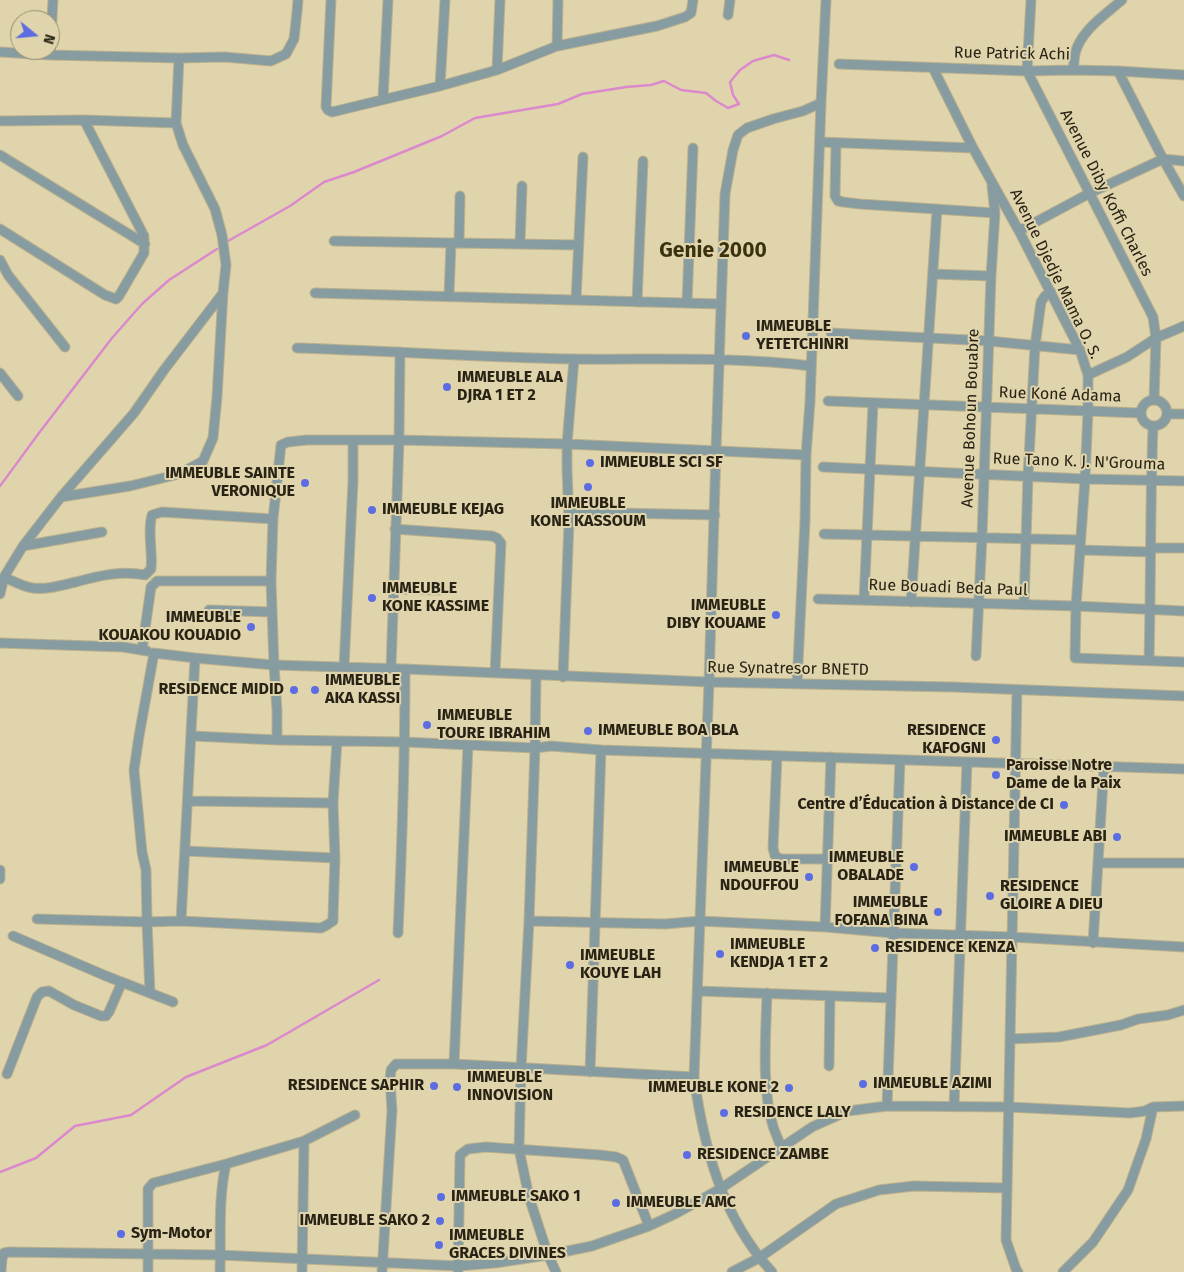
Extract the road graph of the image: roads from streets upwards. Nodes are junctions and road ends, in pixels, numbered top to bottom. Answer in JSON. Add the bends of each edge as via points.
{"nodes":[{"id":1,"x":298,"y":0,"type":"edge"},
{"id":2,"x":331,"y":0,"type":"edge"},
{"id":3,"x":388,"y":0,"type":"edge"},
{"id":4,"x":445,"y":0,"type":"edge"},
{"id":5,"x":500,"y":0,"type":"edge"},
{"id":6,"x":558,"y":0,"type":"edge"},
{"id":7,"x":693,"y":0,"type":"edge"},
{"id":8,"x":730,"y":0,"type":"edge"},
{"id":9,"x":826,"y":0,"type":"edge"},
{"id":10,"x":1031,"y":0,"type":"edge"},
{"id":11,"x":1122,"y":0,"type":"edge"},
{"id":12,"x":728,"y":15,"type":"dead end"},
{"id":13,"x":558,"y":46,"type":"junction"},
{"id":14,"x":60,"y":55,"type":"edge"},
{"id":15,"x":179,"y":58,"type":"junction"},
{"id":16,"x":839,"y":64,"type":"dead end"},
{"id":17,"x":933,"y":68,"type":"junction"},
{"id":18,"x":498,"y":70,"type":"junction"},
{"id":19,"x":1073,"y":70,"type":"junction"},
{"id":20,"x":1027,"y":71,"type":"junction"},
{"id":21,"x":1118,"y":71,"type":"junction"},
{"id":22,"x":1184,"y":75,"type":"edge"},
{"id":23,"x":440,"y":86,"type":"junction"},
{"id":24,"x":383,"y":99,"type":"junction"},
{"id":25,"x":821,"y":103,"type":"junction"},
{"id":26,"x":84,"y":120,"type":"junction"},
{"id":27,"x":0,"y":121,"type":"edge"},
{"id":28,"x":176,"y":123,"type":"junction"},
{"id":29,"x":820,"y":142,"type":"junction"},
{"id":30,"x":836,"y":142,"type":"junction"},
{"id":31,"x":693,"y":148,"type":"dead end"},
{"id":32,"x":973,"y":148,"type":"junction"},
{"id":33,"x":0,"y":155,"type":"edge"},
{"id":34,"x":583,"y":157,"type":"dead end"},
{"id":35,"x":1163,"y":159,"type":"junction"},
{"id":36,"x":643,"y":161,"type":"dead end"},
{"id":37,"x":1184,"y":161,"type":"edge"},
{"id":38,"x":992,"y":180,"type":"junction"},
{"id":39,"x":522,"y":186,"type":"dead end"},
{"id":40,"x":1090,"y":193,"type":"junction"},
{"id":41,"x":460,"y":196,"type":"dead end"},
{"id":42,"x":1184,"y":196,"type":"edge"},
{"id":43,"x":937,"y":208,"type":"junction"},
{"id":44,"x":995,"y":213,"type":"junction"},
{"id":45,"x":0,"y":229,"type":"edge"},
{"id":46,"x":1019,"y":231,"type":"junction"},
{"id":47,"x":334,"y":241,"type":"dead end"},
{"id":48,"x":455,"y":243,"type":"junction"},
{"id":49,"x":145,"y":244,"type":"junction"},
{"id":50,"x":520,"y":244,"type":"junction"},
{"id":51,"x":578,"y":245,"type":"junction"},
{"id":52,"x":0,"y":260,"type":"edge"},
{"id":53,"x":933,"y":274,"type":"junction"},
{"id":54,"x":991,"y":276,"type":"junction"},
{"id":55,"x":1050,"y":292,"type":"junction"},
{"id":56,"x":222,"y":293,"type":"junction"},
{"id":57,"x":315,"y":293,"type":"dead end"},
{"id":58,"x":449,"y":296,"type":"junction"},
{"id":59,"x":576,"y":300,"type":"junction"},
{"id":60,"x":637,"y":302,"type":"junction"},
{"id":61,"x":687,"y":303,"type":"junction"},
{"id":62,"x":721,"y":304,"type":"junction"},
{"id":63,"x":1184,"y":326,"type":"edge"},
{"id":64,"x":831,"y":333,"type":"dead end"},
{"id":65,"x":1156,"y":338,"type":"junction"},
{"id":66,"x":929,"y":339,"type":"junction"},
{"id":67,"x":989,"y":341,"type":"junction"},
{"id":68,"x":1035,"y":346,"type":"junction"},
{"id":69,"x":65,"y":347,"type":"dead end"},
{"id":70,"x":297,"y":348,"type":"dead end"},
{"id":71,"x":1080,"y":350,"type":"junction"},
{"id":72,"x":400,"y":352,"type":"junction"},
{"id":73,"x":574,"y":359,"type":"junction"},
{"id":74,"x":720,"y":359,"type":"junction"},
{"id":75,"x":811,"y":366,"type":"junction"},
{"id":76,"x":0,"y":373,"type":"edge"},
{"id":77,"x":1088,"y":374,"type":"junction"},
{"id":78,"x":18,"y":396,"type":"dead end"},
{"id":79,"x":1154,"y":400,"type":"junction"},
{"id":80,"x":828,"y":401,"type":"dead end"},
{"id":81,"x":873,"y":403,"type":"junction"},
{"id":82,"x":924,"y":405,"type":"junction"},
{"id":83,"x":986,"y":407,"type":"junction"},
{"id":84,"x":1031,"y":409,"type":"junction"},
{"id":85,"x":1088,"y":411,"type":"junction"},
{"id":86,"x":1140,"y":413,"type":"junction"},
{"id":87,"x":1167,"y":414,"type":"junction"},
{"id":88,"x":1184,"y":414,"type":"edge"},
{"id":89,"x":1153,"y":426,"type":"junction"},
{"id":90,"x":399,"y":440,"type":"junction"},
{"id":91,"x":353,"y":441,"type":"junction"},
{"id":92,"x":567,"y":444,"type":"junction"},
{"id":93,"x":716,"y":450,"type":"junction"},
{"id":94,"x":806,"y":455,"type":"junction"},
{"id":95,"x":823,"y":467,"type":"dead end"},
{"id":96,"x":869,"y":469,"type":"junction"},
{"id":97,"x":919,"y":471,"type":"junction"},
{"id":98,"x":983,"y":474,"type":"junction"},
{"id":99,"x":1028,"y":476,"type":"junction"},
{"id":100,"x":1085,"y":479,"type":"junction"},
{"id":101,"x":1151,"y":480,"type":"junction"},
{"id":102,"x":1184,"y":481,"type":"edge"},
{"id":103,"x":61,"y":497,"type":"junction"},
{"id":104,"x":569,"y":512,"type":"junction"},
{"id":105,"x":715,"y":515,"type":"junction"},
{"id":106,"x":273,"y":519,"type":"junction"},
{"id":107,"x":395,"y":529,"type":"junction"},
{"id":108,"x":102,"y":532,"type":"dead end"},
{"id":109,"x":824,"y":534,"type":"dead end"},
{"id":110,"x":867,"y":535,"type":"junction"},
{"id":111,"x":915,"y":536,"type":"junction"},
{"id":112,"x":982,"y":537,"type":"junction"},
{"id":113,"x":1027,"y":538,"type":"junction"},
{"id":114,"x":1080,"y":540,"type":"junction"},
{"id":115,"x":24,"y":546,"type":"junction"},
{"id":116,"x":1184,"y":548,"type":"edge"},
{"id":117,"x":1080,"y":550,"type":"junction"},
{"id":118,"x":1151,"y":550,"type":"junction"},
{"id":119,"x":4,"y":577,"type":"junction"},
{"id":120,"x":271,"y":581,"type":"junction"},
{"id":121,"x":394,"y":589,"type":"junction"},
{"id":122,"x":439,"y":590,"type":"dead end"},
{"id":123,"x":0,"y":594,"type":"edge"},
{"id":124,"x":818,"y":599,"type":"dead end"},
{"id":125,"x":864,"y":600,"type":"junction"},
{"id":126,"x":910,"y":602,"type":"junction"},
{"id":127,"x":978,"y":604,"type":"junction"},
{"id":128,"x":1024,"y":605,"type":"junction"},
{"id":129,"x":1076,"y":606,"type":"junction"},
{"id":130,"x":209,"y":610,"type":"dead end"},
{"id":131,"x":1150,"y":610,"type":"junction"},
{"id":132,"x":1184,"y":611,"type":"edge"},
{"id":133,"x":272,"y":612,"type":"junction"},
{"id":134,"x":0,"y":643,"type":"edge"},
{"id":135,"x":142,"y":650,"type":"junction"},
{"id":136,"x":154,"y":653,"type":"junction"},
{"id":137,"x":976,"y":656,"type":"dead end"},
{"id":138,"x":195,"y":658,"type":"junction"},
{"id":139,"x":1149,"y":660,"type":"junction"},
{"id":140,"x":1184,"y":662,"type":"edge"},
{"id":141,"x":274,"y":665,"type":"junction"},
{"id":142,"x":344,"y":666,"type":"junction"},
{"id":143,"x":391,"y":668,"type":"junction"},
{"id":144,"x":405,"y":668,"type":"junction"},
{"id":145,"x":495,"y":673,"type":"junction"},
{"id":146,"x":536,"y":675,"type":"junction"},
{"id":147,"x":563,"y":677,"type":"junction"},
{"id":148,"x":710,"y":682,"type":"junction"},
{"id":149,"x":797,"y":684,"type":"junction"},
{"id":150,"x":1017,"y":690,"type":"junction"},
{"id":151,"x":1184,"y":696,"type":"edge"},
{"id":152,"x":192,"y":736,"type":"junction"},
{"id":153,"x":277,"y":740,"type":"junction"},
{"id":154,"x":338,"y":741,"type":"junction"},
{"id":155,"x":405,"y":742,"type":"junction"},
{"id":156,"x":468,"y":745,"type":"junction"},
{"id":157,"x":535,"y":748,"type":"junction"},
{"id":158,"x":601,"y":750,"type":"junction"},
{"id":159,"x":706,"y":753,"type":"junction"},
{"id":160,"x":777,"y":756,"type":"junction"},
{"id":161,"x":830,"y":757,"type":"junction"},
{"id":162,"x":900,"y":760,"type":"junction"},
{"id":163,"x":967,"y":762,"type":"junction"},
{"id":164,"x":1016,"y":764,"type":"junction"},
{"id":165,"x":1104,"y":766,"type":"junction"},
{"id":166,"x":1184,"y":769,"type":"edge"},
{"id":167,"x":188,"y":801,"type":"junction"},
{"id":168,"x":333,"y":803,"type":"junction"},
{"id":169,"x":186,"y":851,"type":"junction"},
{"id":170,"x":335,"y":858,"type":"junction"},
{"id":171,"x":827,"y":859,"type":"junction"},
{"id":172,"x":1098,"y":863,"type":"junction"},
{"id":173,"x":1184,"y":864,"type":"edge"},
{"id":174,"x":0,"y":870,"type":"edge"},
{"id":175,"x":0,"y":879,"type":"edge"},
{"id":176,"x":37,"y":919,"type":"dead end"},
{"id":177,"x":181,"y":921,"type":"junction"},
{"id":178,"x":528,"y":921,"type":"junction"},
{"id":179,"x":700,"y":921,"type":"junction"},
{"id":180,"x":147,"y":922,"type":"junction"},
{"id":181,"x":595,"y":923,"type":"junction"},
{"id":182,"x":825,"y":928,"type":"junction"},
{"id":183,"x":398,"y":933,"type":"dead end"},
{"id":184,"x":893,"y":933,"type":"junction"},
{"id":185,"x":960,"y":935,"type":"junction"},
{"id":186,"x":14,"y":936,"type":"dead end"},
{"id":187,"x":1012,"y":937,"type":"junction"},
{"id":188,"x":1093,"y":942,"type":"junction"},
{"id":189,"x":1184,"y":947,"type":"edge"},
{"id":190,"x":122,"y":982,"type":"junction"},
{"id":191,"x":698,"y":991,"type":"junction"},
{"id":192,"x":150,"y":993,"type":"junction"},
{"id":193,"x":767,"y":993,"type":"junction"},
{"id":194,"x":830,"y":996,"type":"junction"},
{"id":195,"x":891,"y":998,"type":"junction"},
{"id":196,"x":173,"y":1002,"type":"dead end"},
{"id":197,"x":1184,"y":1010,"type":"edge"},
{"id":198,"x":1010,"y":1038,"type":"junction"},
{"id":199,"x":454,"y":1064,"type":"junction"},
{"id":200,"x":829,"y":1066,"type":"dead end"},
{"id":201,"x":521,"y":1069,"type":"junction"},
{"id":202,"x":590,"y":1072,"type":"junction"},
{"id":203,"x":7,"y":1074,"type":"dead end"},
{"id":204,"x":694,"y":1077,"type":"junction"},
{"id":205,"x":887,"y":1106,"type":"junction"},
{"id":206,"x":1184,"y":1106,"type":"edge"},
{"id":207,"x":954,"y":1107,"type":"junction"},
{"id":208,"x":1154,"y":1107,"type":"junction"},
{"id":209,"x":1009,"y":1108,"type":"junction"},
{"id":210,"x":355,"y":1114,"type":"dead end"},
{"id":211,"x":304,"y":1141,"type":"junction"},
{"id":212,"x":781,"y":1148,"type":"junction"},
{"id":213,"x":519,"y":1149,"type":"junction"},
{"id":214,"x":226,"y":1164,"type":"junction"},
{"id":215,"x":1007,"y":1188,"type":"junction"},
{"id":216,"x":720,"y":1189,"type":"junction"},
{"id":217,"x":649,"y":1226,"type":"junction"},
{"id":218,"x":148,"y":1254,"type":"junction"},
{"id":219,"x":220,"y":1255,"type":"junction"},
{"id":220,"x":548,"y":1255,"type":"junction"},
{"id":221,"x":302,"y":1258,"type":"junction"},
{"id":222,"x":759,"y":1258,"type":"junction"},
{"id":223,"x":382,"y":1262,"type":"junction"},
{"id":224,"x":458,"y":1269,"type":"edge"},
{"id":225,"x":1,"y":1272,"type":"edge"},
{"id":226,"x":148,"y":1272,"type":"edge"},
{"id":227,"x":220,"y":1272,"type":"edge"},
{"id":228,"x":302,"y":1272,"type":"edge"},
{"id":229,"x":382,"y":1272,"type":"edge"},
{"id":230,"x":556,"y":1272,"type":"edge"},
{"id":231,"x":732,"y":1272,"type":"edge"},
{"id":232,"x":772,"y":1272,"type":"edge"},
{"id":233,"x":1018,"y":1272,"type":"edge"},
{"id":234,"x":1063,"y":1272,"type":"edge"}],
"edges":[{"from":1,"to":15,"type":"street","via":[[294,39],[286,54],[271,61],[225,56]]},
{"from":2,"to":24,"type":"street","via":[[326,107],[332,112]]},
{"from":3,"to":24,"type":"street"},
{"from":4,"to":23,"type":"street"},
{"from":5,"to":18,"type":"street"},
{"from":6,"to":13,"type":"street"},
{"from":7,"to":13,"type":"street","via":[[691,13],[685,17],[657,26]]},
{"from":8,"to":12,"type":"street"},
{"from":9,"to":25,"type":"street"},
{"from":10,"to":20,"type":"street"},
{"from":11,"to":19,"type":"street","via":[[1084,34],[1075,54]]},
{"from":13,"to":18,"type":"street"},
{"from":14,"to":15,"type":"street"},
{"from":15,"to":28,"type":"street"},
{"from":16,"to":17,"type":"street","name":"Rue Patrick Achi"},
{"from":17,"to":20,"type":"street","name":"Rue Patrick Achi"},
{"from":17,"to":32,"type":"street","name":"Avenue Djedje Mama O. S."},
{"from":18,"to":23,"type":"street"},
{"from":19,"to":20,"type":"street","name":"Rue Patrick Achi"},
{"from":19,"to":21,"type":"street","name":"Rue Patrick Achi"},
{"from":20,"to":40,"type":"street","name":"Avenue Diby Koffi Charles"},
{"from":21,"to":22,"type":"street","name":"Rue Patrick Achi"},
{"from":21,"to":35,"type":"street"},
{"from":23,"to":24,"type":"street"},
{"from":25,"to":29,"type":"street"},
{"from":25,"to":62,"type":"street","via":[[803,112],[747,128],[738,135],[725,194]]},
{"from":26,"to":27,"type":"street"},
{"from":26,"to":28,"type":"street"},
{"from":26,"to":49,"type":"street","via":[[141,228]]},
{"from":28,"to":56,"type":"street","via":[[183,145],[215,209],[226,265]]},
{"from":29,"to":30,"type":"street"},
{"from":29,"to":75,"type":"street"},
{"from":30,"to":32,"type":"street"},
{"from":30,"to":43,"type":"street","via":[[835,196],[838,201]]},
{"from":31,"to":61,"type":"street"},
{"from":32,"to":38,"type":"street","name":"Avenue Djedje Mama O. S."},
{"from":33,"to":49,"type":"street"},
{"from":34,"to":51,"type":"street"},
{"from":35,"to":37,"type":"street"},
{"from":35,"to":40,"type":"street"},
{"from":35,"to":42,"type":"street"},
{"from":36,"to":60,"type":"street"},
{"from":38,"to":44,"type":"street","name":"Avenue Bohoun Bouabre"},
{"from":38,"to":46,"type":"street","name":"Avenue Djedje Mama O. S."},
{"from":39,"to":50,"type":"street"},
{"from":40,"to":46,"type":"street"},
{"from":40,"to":65,"type":"street","name":"Avenue Diby Koffi Charles","via":[[1154,317]]},
{"from":41,"to":48,"type":"street"},
{"from":43,"to":44,"type":"street"},
{"from":43,"to":53,"type":"street"},
{"from":44,"to":54,"type":"street","name":"Avenue Bohoun Bouabre"},
{"from":45,"to":49,"type":"street","via":[[116,299],[144,252]]},
{"from":46,"to":55,"type":"street","name":"Avenue Djedje Mama O. S."},
{"from":47,"to":48,"type":"street"},
{"from":48,"to":50,"type":"street"},
{"from":48,"to":58,"type":"street"},
{"from":50,"to":51,"type":"street"},
{"from":51,"to":59,"type":"street"},
{"from":52,"to":69,"type":"street","via":[[8,275]]},
{"from":53,"to":54,"type":"street"},
{"from":53,"to":66,"type":"street"},
{"from":54,"to":67,"type":"street","name":"Avenue Bohoun Bouabre"},
{"from":55,"to":68,"type":"street","via":[[1041,302]]},
{"from":55,"to":71,"type":"street","name":"Avenue Djedje Mama O. S."},
{"from":56,"to":103,"type":"street","via":[[134,413]]},
{"from":56,"to":103,"type":"street","via":[[214,438],[203,462],[179,474]]},
{"from":57,"to":58,"type":"street"},
{"from":58,"to":59,"type":"street"},
{"from":59,"to":60,"type":"street"},
{"from":60,"to":61,"type":"street"},
{"from":61,"to":62,"type":"street"},
{"from":62,"to":74,"type":"street"},
{"from":63,"to":65,"type":"street"},
{"from":64,"to":66,"type":"street"},
{"from":65,"to":77,"type":"street","via":[[1127,357]]},
{"from":65,"to":79,"type":"street","name":"Avenue Diby Koffi Charles"},
{"from":66,"to":67,"type":"street"},
{"from":66,"to":82,"type":"street"},
{"from":67,"to":68,"type":"street"},
{"from":67,"to":83,"type":"street","name":"Avenue Bohoun Bouabre"},
{"from":68,"to":71,"type":"street"},
{"from":68,"to":84,"type":"street"},
{"from":70,"to":72,"type":"street"},
{"from":71,"to":77,"type":"street","name":"Avenue Djedje Mama O. S."},
{"from":72,"to":73,"type":"street"},
{"from":72,"to":90,"type":"street"},
{"from":73,"to":74,"type":"street"},
{"from":73,"to":92,"type":"street"},
{"from":74,"to":75,"type":"street"},
{"from":74,"to":93,"type":"street"},
{"from":75,"to":94,"type":"street"},
{"from":76,"to":78,"type":"street"},
{"from":77,"to":85,"type":"street","name":"Avenue Djedje Mama O. S."},
{"from":79,"to":86,"type":"street","via":[[1145,404]]},
{"from":79,"to":87,"type":"street","via":[[1163,404]]},
{"from":80,"to":81,"type":"street","name":"Rue Koné Adama"},
{"from":81,"to":82,"type":"street","name":"Rue Koné Adama"},
{"from":81,"to":96,"type":"street"},
{"from":82,"to":83,"type":"street","name":"Rue Koné Adama"},
{"from":82,"to":97,"type":"street"},
{"from":83,"to":84,"type":"street","name":"Rue Koné Adama"},
{"from":83,"to":98,"type":"street","name":"Avenue Bohoun Bouabre"},
{"from":84,"to":85,"type":"street","name":"Rue Koné Adama"},
{"from":84,"to":99,"type":"street"},
{"from":85,"to":86,"type":"street","name":"Rue Koné Adama"},
{"from":85,"to":100,"type":"street","name":"Avenue Djedje Mama O. S."},
{"from":86,"to":89,"type":"street","via":[[1144,422]]},
{"from":87,"to":88,"type":"street"},
{"from":87,"to":89,"type":"street","via":[[1163,423]]},
{"from":89,"to":101,"type":"street"},
{"from":90,"to":91,"type":"street"},
{"from":90,"to":92,"type":"street"},
{"from":90,"to":107,"type":"street"},
{"from":91,"to":106,"type":"street","via":[[307,440],[281,445]]},
{"from":91,"to":142,"type":"street"},
{"from":92,"to":93,"type":"street"},
{"from":92,"to":104,"type":"street"},
{"from":93,"to":94,"type":"street"},
{"from":93,"to":105,"type":"street"},
{"from":94,"to":149,"type":"street"},
{"from":95,"to":96,"type":"street","name":"Rue Tano K. J. N'Grouma"},
{"from":96,"to":97,"type":"street","name":"Rue Tano K. J. N'Grouma"},
{"from":96,"to":110,"type":"street"},
{"from":97,"to":98,"type":"street","name":"Rue Tano K. J. N'Grouma"},
{"from":97,"to":111,"type":"street"},
{"from":98,"to":99,"type":"street","name":"Rue Tano K. J. N'Grouma"},
{"from":98,"to":112,"type":"street","name":"Avenue Bohoun Bouabre"},
{"from":99,"to":100,"type":"street","name":"Rue Tano K. J. N'Grouma"},
{"from":99,"to":113,"type":"street"},
{"from":100,"to":101,"type":"street","name":"Rue Tano K. J. N'Grouma"},
{"from":100,"to":114,"type":"street","name":"Avenue Djedje Mama O. S."},
{"from":101,"to":102,"type":"street","name":"Rue Tano K. J. N'Grouma"},
{"from":101,"to":118,"type":"street"},
{"from":103,"to":115,"type":"street"},
{"from":104,"to":105,"type":"street"},
{"from":104,"to":147,"type":"street"},
{"from":105,"to":148,"type":"street"},
{"from":106,"to":119,"type":"street","via":[[162,512],[152,515],[149,524],[152,558],[151,569],[145,574],[124,572],[41,588],[31,588]]},
{"from":106,"to":120,"type":"street"},
{"from":107,"to":121,"type":"street"},
{"from":107,"to":145,"type":"street","via":[[492,536],[501,543]]},
{"from":108,"to":115,"type":"street"},
{"from":109,"to":110,"type":"street"},
{"from":110,"to":111,"type":"street"},
{"from":110,"to":125,"type":"street"},
{"from":111,"to":112,"type":"street"},
{"from":111,"to":126,"type":"street"},
{"from":112,"to":113,"type":"street"},
{"from":112,"to":127,"type":"street","name":"Avenue Bohoun Bouabre"},
{"from":113,"to":114,"type":"street"},
{"from":113,"to":128,"type":"street"},
{"from":114,"to":117,"type":"street","name":"Avenue Djedje Mama O. S."},
{"from":115,"to":119,"type":"street"},
{"from":116,"to":118,"type":"street"},
{"from":117,"to":118,"type":"street"},
{"from":117,"to":129,"type":"street","name":"Avenue Djedje Mama O. S."},
{"from":118,"to":131,"type":"street"},
{"from":119,"to":123,"type":"street"},
{"from":120,"to":133,"type":"street"},
{"from":120,"to":135,"type":"street","via":[[157,581],[152,587]]},
{"from":121,"to":122,"type":"street"},
{"from":121,"to":143,"type":"street"},
{"from":124,"to":125,"type":"street","name":"Rue Bouadi Beda Paul"},
{"from":125,"to":126,"type":"street","name":"Rue Bouadi Beda Paul"},
{"from":126,"to":127,"type":"street","name":"Rue Bouadi Beda Paul"},
{"from":127,"to":128,"type":"street","name":"Rue Bouadi Beda Paul"},
{"from":127,"to":137,"type":"street","name":"Avenue Bohoun Bouabre"},
{"from":128,"to":129,"type":"street","name":"Rue Bouadi Beda Paul"},
{"from":129,"to":131,"type":"street","name":"Rue Bouadi Beda Paul"},
{"from":129,"to":139,"type":"street","name":"Avenue Djedje Mama O. S.","via":[[1075,658]]},
{"from":130,"to":133,"type":"street"},
{"from":131,"to":132,"type":"street","name":"Rue Bouadi Beda Paul"},
{"from":131,"to":139,"type":"street"},
{"from":133,"to":141,"type":"street"},
{"from":134,"to":135,"type":"street","name":"Rue Synatresor BNETD"},
{"from":135,"to":136,"type":"street","name":"Rue Synatresor BNETD"},
{"from":136,"to":138,"type":"street","name":"Rue Synatresor BNETD"},
{"from":136,"to":180,"type":"street","via":[[134,770],[146,870]]},
{"from":138,"to":141,"type":"street","name":"Rue Synatresor BNETD"},
{"from":138,"to":152,"type":"street"},
{"from":139,"to":140,"type":"street"},
{"from":141,"to":142,"type":"street","name":"Rue Synatresor BNETD"},
{"from":141,"to":153,"type":"street"},
{"from":142,"to":143,"type":"street","name":"Rue Synatresor BNETD"},
{"from":143,"to":144,"type":"street","name":"Rue Synatresor BNETD"},
{"from":144,"to":145,"type":"street","name":"Rue Synatresor BNETD"},
{"from":144,"to":155,"type":"street"},
{"from":145,"to":146,"type":"street","name":"Rue Synatresor BNETD"},
{"from":146,"to":147,"type":"street","name":"Rue Synatresor BNETD"},
{"from":146,"to":157,"type":"street"},
{"from":147,"to":148,"type":"street","name":"Rue Synatresor BNETD"},
{"from":148,"to":149,"type":"street","name":"Rue Synatresor BNETD"},
{"from":148,"to":159,"type":"street"},
{"from":149,"to":150,"type":"street","name":"Rue Synatresor BNETD"},
{"from":150,"to":151,"type":"street","name":"Rue Synatresor BNETD"},
{"from":150,"to":164,"type":"street"},
{"from":152,"to":153,"type":"street"},
{"from":152,"to":167,"type":"street"},
{"from":153,"to":154,"type":"street"},
{"from":154,"to":155,"type":"street"},
{"from":154,"to":168,"type":"street"},
{"from":155,"to":156,"type":"street"},
{"from":155,"to":183,"type":"street"},
{"from":156,"to":157,"type":"street"},
{"from":156,"to":199,"type":"street"},
{"from":157,"to":158,"type":"street"},
{"from":157,"to":178,"type":"street"},
{"from":158,"to":159,"type":"street"},
{"from":158,"to":181,"type":"street"},
{"from":159,"to":160,"type":"street"},
{"from":159,"to":179,"type":"street"},
{"from":160,"to":161,"type":"street"},
{"from":160,"to":171,"type":"street","via":[[775,856],[782,859]]},
{"from":161,"to":162,"type":"street"},
{"from":161,"to":171,"type":"street"},
{"from":162,"to":163,"type":"street"},
{"from":162,"to":184,"type":"street"},
{"from":163,"to":164,"type":"street"},
{"from":163,"to":185,"type":"street"},
{"from":164,"to":165,"type":"street"},
{"from":164,"to":187,"type":"street"},
{"from":165,"to":166,"type":"street"},
{"from":165,"to":172,"type":"street"},
{"from":167,"to":168,"type":"street"},
{"from":167,"to":169,"type":"street"},
{"from":168,"to":170,"type":"street"},
{"from":169,"to":170,"type":"street"},
{"from":169,"to":177,"type":"street"},
{"from":170,"to":177,"type":"street","via":[[333,921],[327,926]]},
{"from":171,"to":182,"type":"street"},
{"from":172,"to":173,"type":"street"},
{"from":172,"to":188,"type":"street"},
{"from":174,"to":175,"type":"street"},
{"from":176,"to":180,"type":"street"},
{"from":177,"to":180,"type":"street"},
{"from":178,"to":181,"type":"street"},
{"from":178,"to":201,"type":"street"},
{"from":179,"to":181,"type":"street"},
{"from":179,"to":182,"type":"street"},
{"from":179,"to":191,"type":"street"},
{"from":180,"to":192,"type":"street"},
{"from":181,"to":202,"type":"street"},
{"from":182,"to":184,"type":"street"},
{"from":184,"to":185,"type":"street"},
{"from":184,"to":195,"type":"street"},
{"from":185,"to":187,"type":"street"},
{"from":185,"to":207,"type":"street"},
{"from":186,"to":190,"type":"street"},
{"from":187,"to":188,"type":"street"},
{"from":187,"to":198,"type":"street"},
{"from":188,"to":189,"type":"street"},
{"from":190,"to":192,"type":"street"},
{"from":190,"to":203,"type":"street","via":[[106,1016],[74,1005],[48,991],[42,992],[37,997]]},
{"from":191,"to":193,"type":"street"},
{"from":191,"to":204,"type":"street"},
{"from":192,"to":196,"type":"street"},
{"from":193,"to":194,"type":"street"},
{"from":193,"to":212,"type":"street","via":[[766,1090]]},
{"from":194,"to":195,"type":"street"},
{"from":194,"to":200,"type":"street"},
{"from":195,"to":205,"type":"street"},
{"from":197,"to":198,"type":"street","via":[[1060,1037]]},
{"from":198,"to":209,"type":"street"},
{"from":199,"to":201,"type":"street"},
{"from":199,"to":223,"type":"street","via":[[396,1064],[391,1070],[392,1110]]},
{"from":201,"to":202,"type":"street"},
{"from":201,"to":213,"type":"street"},
{"from":202,"to":204,"type":"street"},
{"from":204,"to":216,"type":"street","via":[[702,1130]]},
{"from":205,"to":207,"type":"street"},
{"from":205,"to":212,"type":"street","via":[[848,1111],[812,1127]]},
{"from":206,"to":208,"type":"street"},
{"from":207,"to":209,"type":"street"},
{"from":208,"to":209,"type":"street","via":[[1130,1113]]},
{"from":208,"to":234,"type":"street","via":[[1128,1190],[1093,1242]]},
{"from":209,"to":215,"type":"street"},
{"from":210,"to":211,"type":"street"},
{"from":211,"to":214,"type":"street"},
{"from":211,"to":221,"type":"street"},
{"from":212,"to":216,"type":"street"},
{"from":213,"to":217,"type":"street","via":[[600,1155],[623,1160]]},
{"from":213,"to":220,"type":"street","via":[[528,1197]]},
{"from":213,"to":224,"type":"street","via":[[473,1148],[460,1155]]},
{"from":214,"to":218,"type":"street","via":[[153,1183],[148,1189]]},
{"from":214,"to":219,"type":"street","via":[[222,1182]]},
{"from":215,"to":222,"type":"street","via":[[914,1186],[879,1190],[836,1204]]},
{"from":215,"to":233,"type":"street","via":[[1006,1240]]},
{"from":216,"to":217,"type":"street"},
{"from":216,"to":222,"type":"street"},
{"from":217,"to":220,"type":"street","via":[[592,1246]]},
{"from":218,"to":219,"type":"street"},
{"from":218,"to":225,"type":"street","via":[[9,1252],[4,1253]]},
{"from":218,"to":226,"type":"street"},
{"from":219,"to":221,"type":"street"},
{"from":219,"to":227,"type":"street"},
{"from":220,"to":224,"type":"street"},
{"from":220,"to":230,"type":"street"},
{"from":221,"to":223,"type":"street"},
{"from":221,"to":228,"type":"street"},
{"from":222,"to":231,"type":"street"},
{"from":222,"to":232,"type":"street"},
{"from":223,"to":224,"type":"street"},
{"from":223,"to":229,"type":"street"}]}
